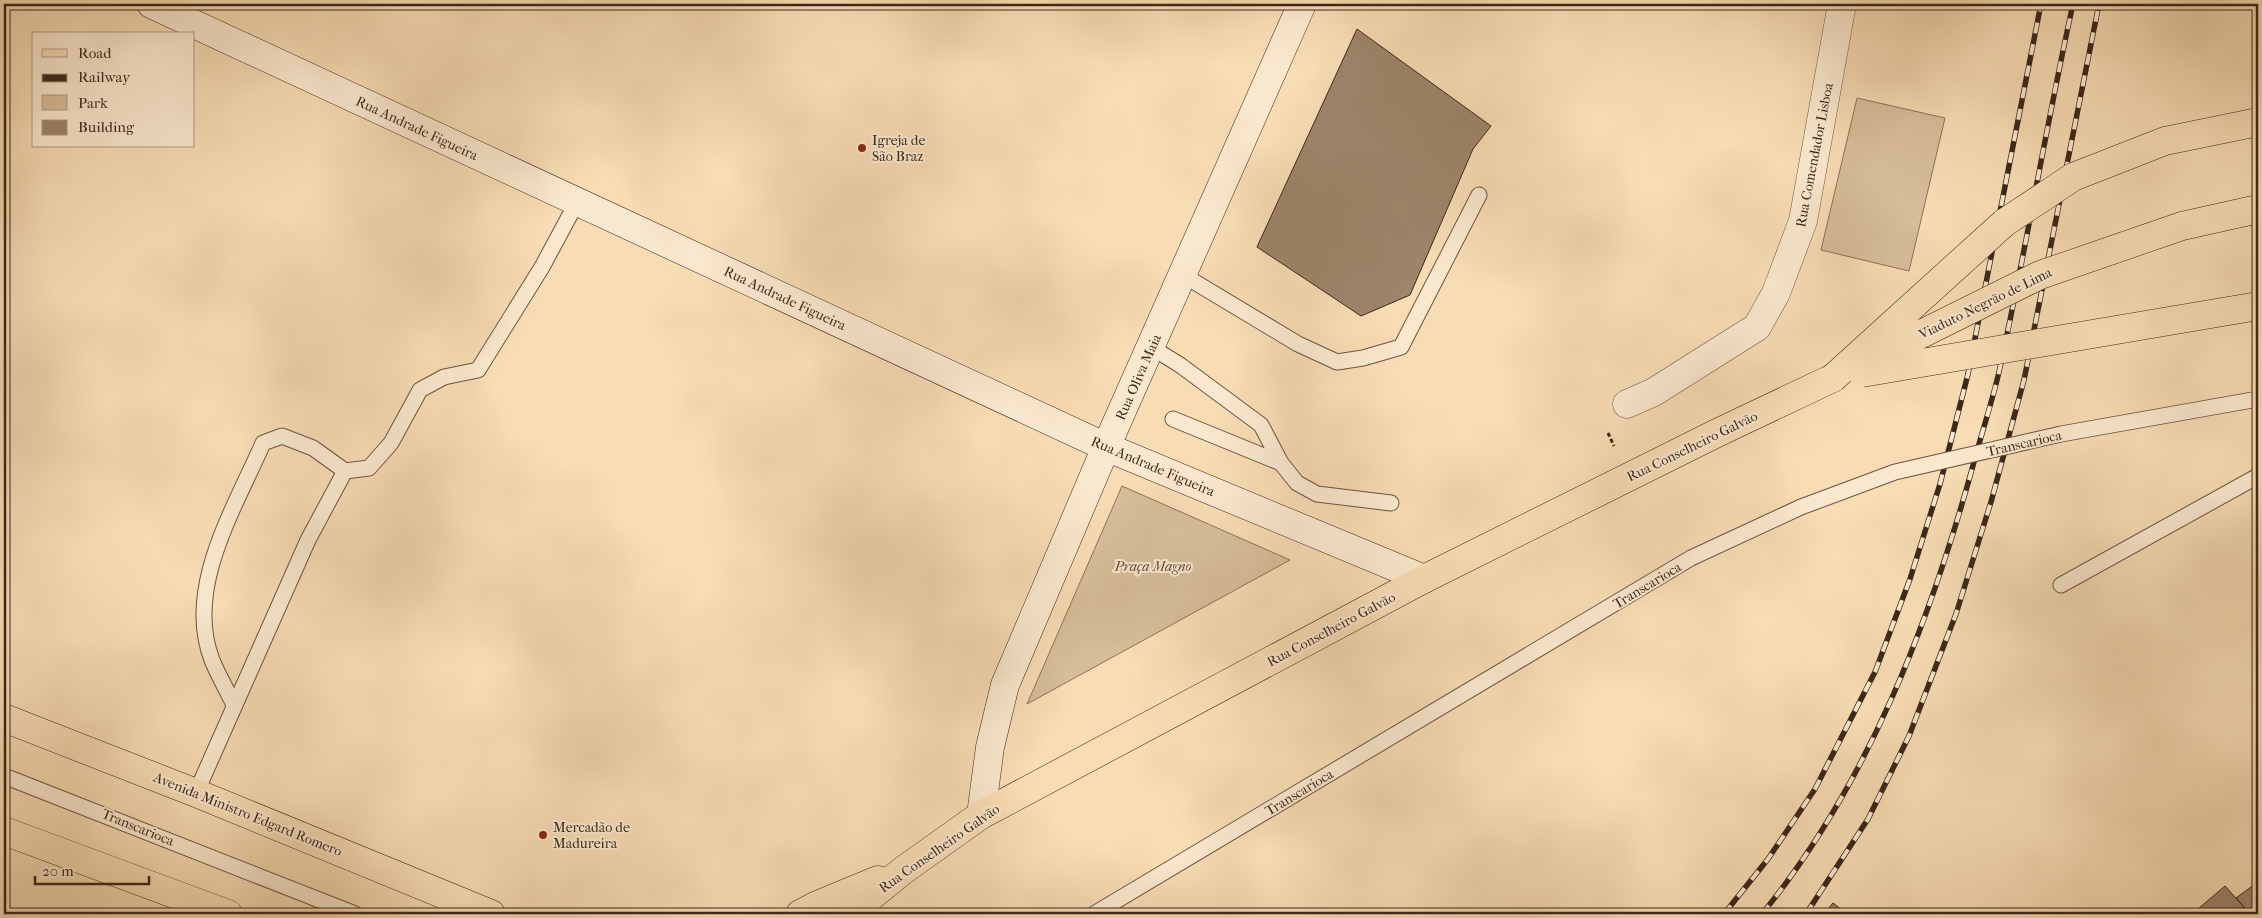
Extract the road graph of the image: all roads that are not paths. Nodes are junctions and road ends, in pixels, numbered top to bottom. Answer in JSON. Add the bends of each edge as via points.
{"nodes":[{"id":1,"x":151,"y":4,"type":"edge"},
{"id":2,"x":1302,"y":4,"type":"edge"},
{"id":3,"x":1842,"y":4,"type":"edge"},
{"id":4,"x":2258,"y":122,"type":"edge"},
{"id":5,"x":1479,"y":195,"type":"dead end"},
{"id":6,"x":577,"y":202,"type":"junction"},
{"id":7,"x":2258,"y":209,"type":"edge"},
{"id":8,"x":1183,"y":275,"type":"junction"},
{"id":9,"x":2258,"y":306,"type":"edge"},
{"id":10,"x":1151,"y":347,"type":"junction"},
{"id":11,"x":1833,"y":378,"type":"junction"},
{"id":12,"x":2258,"y":399,"type":"edge"},
{"id":13,"x":1627,"y":404,"type":"dead end"},
{"id":14,"x":1174,"y":418,"type":"dead end"},
{"id":15,"x":1106,"y":447,"type":"junction"},
{"id":16,"x":1281,"y":463,"type":"junction"},
{"id":17,"x":345,"y":470,"type":"junction"},
{"id":18,"x":2258,"y":476,"type":"edge"},
{"id":19,"x":1391,"y":503,"type":"dead end"},
{"id":20,"x":1424,"y":579,"type":"junction"},
{"id":21,"x":2060,"y":585,"type":"dead end"},
{"id":22,"x":234,"y":705,"type":"junction"},
{"id":23,"x":4,"y":718,"type":"edge"},
{"id":24,"x":4,"y":776,"type":"edge"},
{"id":25,"x":196,"y":792,"type":"junction"},
{"id":26,"x":981,"y":815,"type":"junction"},
{"id":27,"x":4,"y":831,"type":"edge"},
{"id":28,"x":905,"y":869,"type":"junction"},
{"id":29,"x":228,"y":914,"type":"edge"},
{"id":30,"x":355,"y":914,"type":"edge"},
{"id":31,"x":491,"y":914,"type":"edge"},
{"id":32,"x":800,"y":914,"type":"edge"},
{"id":33,"x":849,"y":914,"type":"edge"},
{"id":34,"x":1094,"y":914,"type":"edge"}],
"edges":[{"from":1,"to":6,"type":"main road","name":"Rua Andrade Figueira"},
{"from":2,"to":8,"type":"main road","name":"Rua Oliva Maia"},
{"from":3,"to":13,"type":"main road","name":"Rua Comendador Lisboa","via":[[1803,221],[1776,293],[1757,327],[1654,392]]},
{"from":4,"to":11,"type":"main road","bridge":true,"via":[[2165,141],[2073,177],[2004,223]]},
{"from":5,"to":8,"type":"lane","via":[[1401,347],[1363,358],[1338,362],[1298,344]]},
{"from":6,"to":15,"type":"main road","name":"Rua Andrade Figueira"},
{"from":6,"to":17,"type":"lane","via":[[542,267],[478,370],[444,377],[420,390],[391,443],[369,468]]},
{"from":7,"to":11,"type":"main road","name":"Viaduto Negrão de Lima","bridge":true,"via":[[2182,226],[2040,275]]},
{"from":8,"to":10,"type":"main road","name":"Rua Oliva Maia"},
{"from":9,"to":11,"type":"main road","bridge":true},
{"from":10,"to":15,"type":"main road","name":"Rua Oliva Maia"},
{"from":10,"to":16,"type":"lane","via":[[1261,425]]},
{"from":11,"to":20,"type":"main road","name":"Rua Conselheiro Galvão"},
{"from":12,"to":34,"type":"lane","name":"Transcarioca","bridge":true,"via":[[2061,434],[1895,472],[1801,507],[1691,558]]},
{"from":14,"to":16,"type":"lane"},
{"from":15,"to":20,"type":"main road","name":"Rua Andrade Figueira"},
{"from":15,"to":26,"type":"main road","name":"Rua Oliva Maia","via":[[1005,685],[990,747]]},
{"from":16,"to":19,"type":"lane","via":[[1297,483],[1317,494]]},
{"from":17,"to":22,"type":"lane","via":[[308,540]]},
{"from":17,"to":22,"type":"lane","via":[[313,448],[282,436],[263,443],[213,557],[204,596],[204,628],[211,659]]},
{"from":18,"to":21,"type":"lane"},
{"from":20,"to":26,"type":"main road","name":"Rua Conselheiro Galvão"},
{"from":22,"to":25,"type":"lane"},
{"from":23,"to":25,"type":"main road","name":"Avenida Ministro Edgard Romero"},
{"from":24,"to":30,"type":"lane","name":"Transcarioca"},
{"from":25,"to":31,"type":"main road","name":"Avenida Ministro Edgard Romero"},
{"from":26,"to":28,"type":"main road","name":"Rua Conselheiro Galvão"},
{"from":27,"to":29,"type":"main road"},
{"from":28,"to":32,"type":"main road"},
{"from":28,"to":33,"type":"main road","name":"Rua Conselheiro Galvão"}]}
